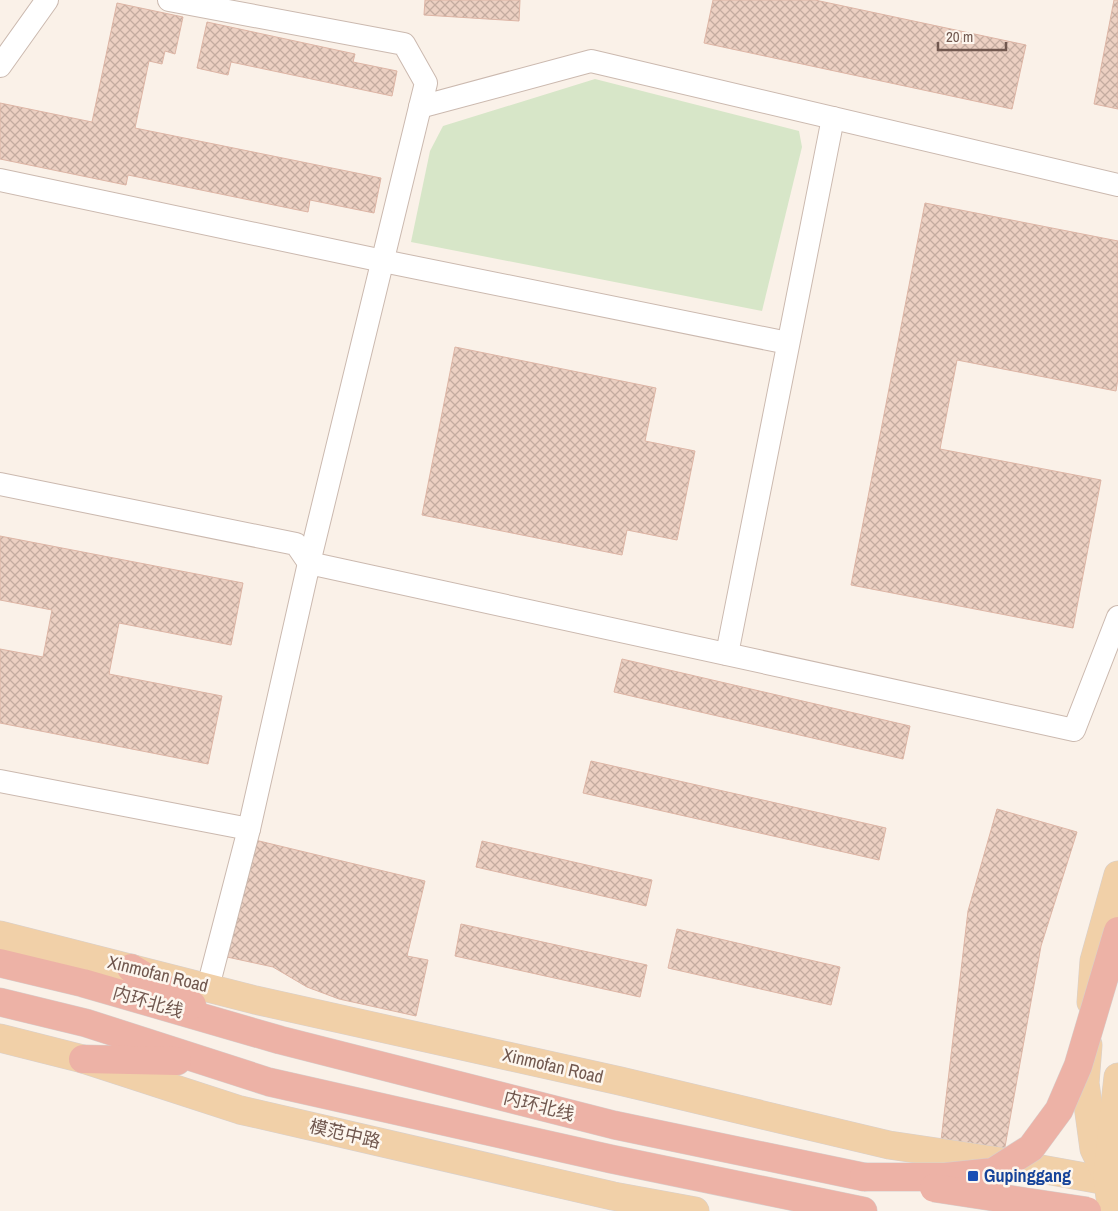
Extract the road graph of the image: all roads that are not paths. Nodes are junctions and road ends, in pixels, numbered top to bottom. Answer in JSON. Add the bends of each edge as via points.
{"nodes":[{"id":1,"x":47,"y":0,"type":"edge"},
{"id":2,"x":169,"y":0,"type":"edge"},
{"id":3,"x":0,"y":66,"type":"edge"},
{"id":4,"x":420,"y":107,"type":"junction"},
{"id":5,"x":833,"y":118,"type":"junction"},
{"id":6,"x":0,"y":180,"type":"edge"},
{"id":7,"x":1118,"y":185,"type":"edge"},
{"id":8,"x":383,"y":261,"type":"junction"},
{"id":9,"x":788,"y":344,"type":"junction"},
{"id":10,"x":0,"y":484,"type":"edge"},
{"id":11,"x":309,"y":563,"type":"junction"},
{"id":12,"x":1118,"y":617,"type":"edge"},
{"id":13,"x":726,"y":654,"type":"junction"},
{"id":14,"x":0,"y":781,"type":"edge"},
{"id":15,"x":249,"y":829,"type":"junction"},
{"id":16,"x":1118,"y":875,"type":"edge"},
{"id":17,"x":1118,"y":931,"type":"edge"},
{"id":18,"x":0,"y":935,"type":"edge"},
{"id":19,"x":0,"y":963,"type":"edge"},
{"id":20,"x":131,"y":968,"type":"junction"},
{"id":21,"x":208,"y":987,"type":"junction"},
{"id":22,"x":0,"y":1002,"type":"edge"},
{"id":23,"x":221,"y":1023,"type":"junction"},
{"id":24,"x":0,"y":1038,"type":"edge"},
{"id":25,"x":83,"y":1059,"type":"junction"},
{"id":26,"x":207,"y":1062,"type":"junction"},
{"id":27,"x":1118,"y":1077,"type":"edge"},
{"id":28,"x":1115,"y":1128,"type":"edge"},
{"id":29,"x":1042,"y":1169,"type":"junction"},
{"id":30,"x":864,"y":1177,"type":"junction"},
{"id":31,"x":1111,"y":1180,"type":"edge"},
{"id":32,"x":695,"y":1211,"type":"edge"},
{"id":33,"x":863,"y":1211,"type":"edge"},
{"id":34,"x":1039,"y":1211,"type":"edge"},
{"id":35,"x":1087,"y":1211,"type":"edge"},
{"id":36,"x":1112,"y":1211,"type":"edge"}],
"edges":[{"from":1,"to":3,"type":"lane"},
{"from":2,"to":4,"type":"lane","via":[[404,44],[426,83]]},
{"from":4,"to":5,"type":"lane","via":[[591,61]]},
{"from":4,"to":8,"type":"lane"},
{"from":5,"to":7,"type":"lane"},
{"from":5,"to":9,"type":"lane"},
{"from":6,"to":8,"type":"lane"},
{"from":8,"to":9,"type":"lane"},
{"from":8,"to":11,"type":"lane"},
{"from":9,"to":13,"type":"lane"},
{"from":10,"to":11,"type":"lane","via":[[296,544]]},
{"from":11,"to":13,"type":"lane"},
{"from":11,"to":15,"type":"lane"},
{"from":12,"to":13,"type":"lane","via":[[1074,730]]},
{"from":14,"to":15,"type":"lane"},
{"from":15,"to":21,"type":"lane"},
{"from":16,"to":31,"type":"main road","via":[[1094,961],[1086,1083],[1094,1149]]},
{"from":17,"to":30,"type":"highway","bridge":true,"via":[[1078,1066],[1059,1110],[1031,1148],[993,1172],[945,1177]]},
{"from":18,"to":20,"type":"main road","name":"Xinmofan Road"},
{"from":19,"to":23,"type":"highway","name":"内环北线"},
{"from":20,"to":21,"type":"main road","name":"Xinmofan Road"},
{"from":20,"to":23,"type":"highway"},
{"from":21,"to":29,"type":"main road","name":"Xinmofan Road","via":[[889,1145]]},
{"from":22,"to":26,"type":"highway","name":"内环北线","via":[[86,1023]]},
{"from":23,"to":30,"type":"highway","name":"内环北线","via":[[614,1125]]},
{"from":24,"to":25,"type":"main road","name":"模范中路"},
{"from":25,"to":26,"type":"highway"},
{"from":25,"to":32,"type":"main road","name":"模范中路","via":[[240,1110],[613,1196]]},
{"from":26,"to":33,"type":"highway","name":"内环北线","via":[[269,1082],[611,1160]]},
{"from":27,"to":28,"type":"main road"},
{"from":28,"to":31,"type":"main road"},
{"from":29,"to":31,"type":"main road","name":"Xinmofan Road"},
{"from":29,"to":34,"type":"main road"},
{"from":30,"to":35,"type":"highway","name":"内环北线","bridge":true},
{"from":31,"to":36,"type":"main road"}]}
